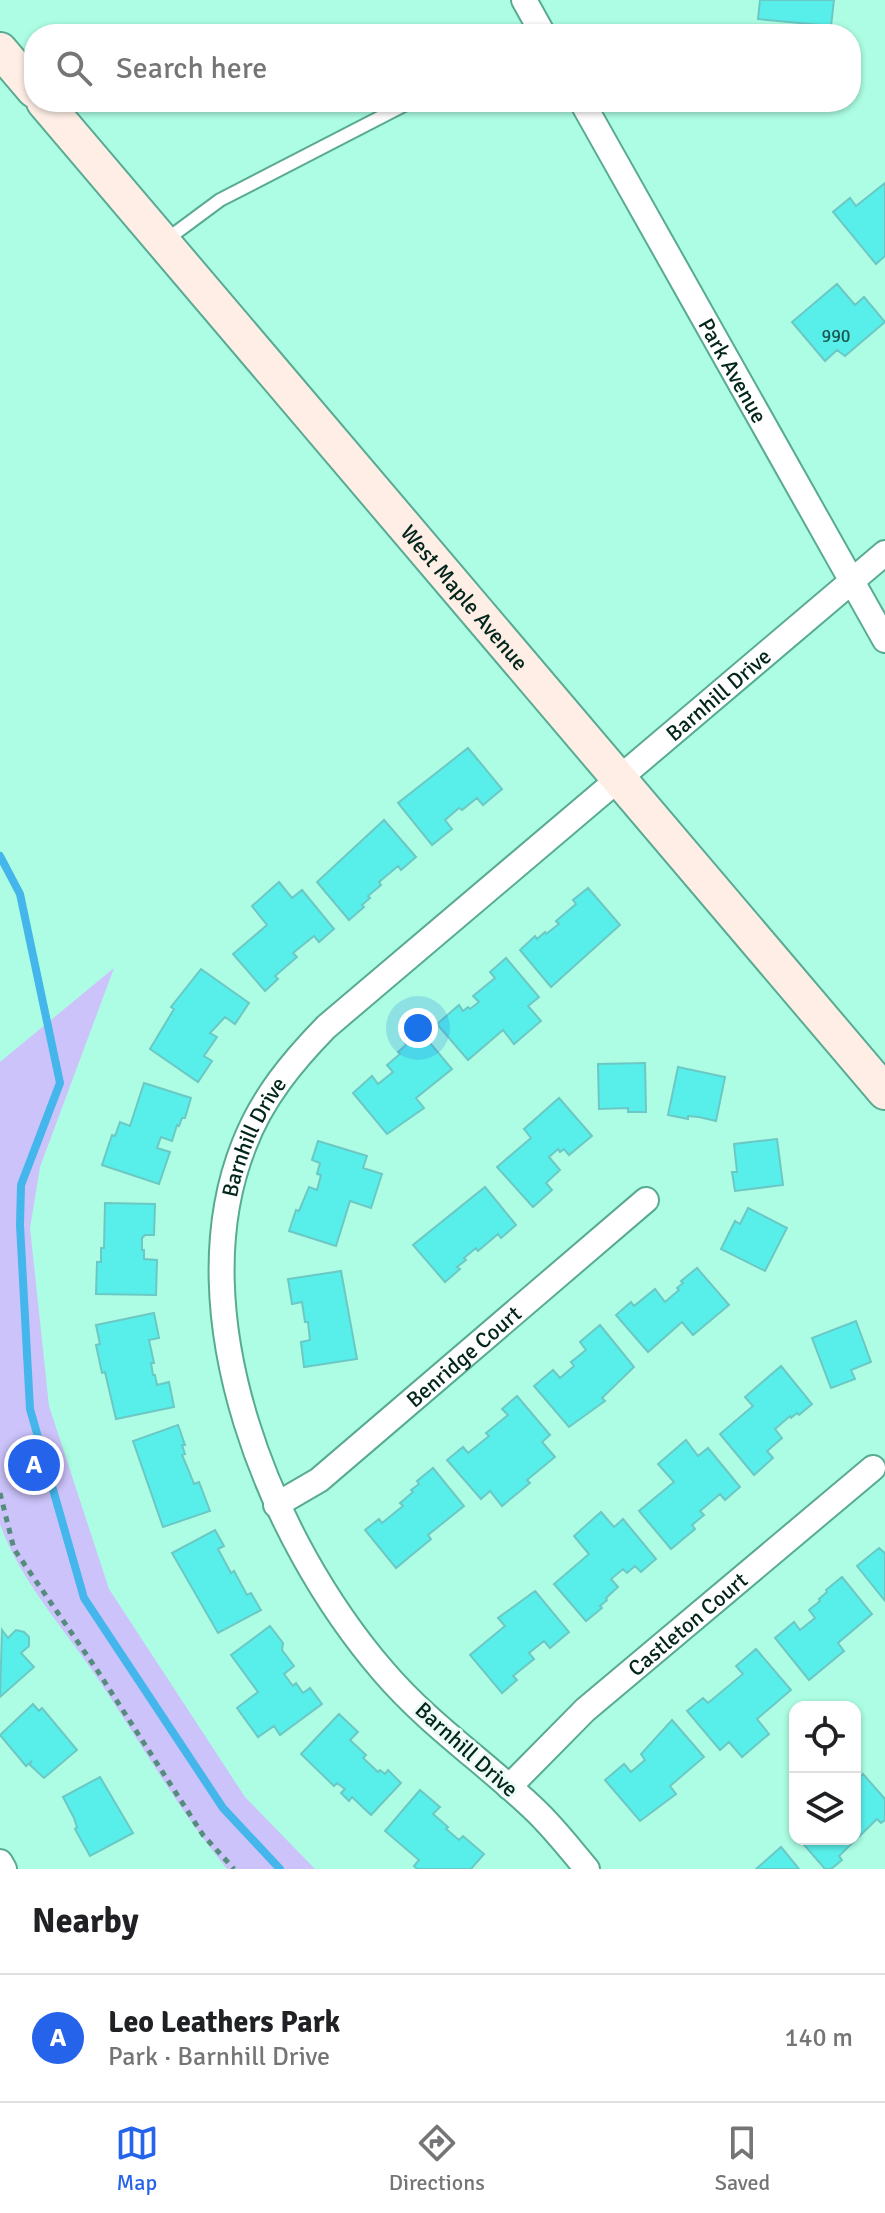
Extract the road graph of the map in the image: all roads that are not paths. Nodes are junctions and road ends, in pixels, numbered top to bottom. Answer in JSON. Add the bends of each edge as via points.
{"nodes":[{"id":1,"x":524,"y":0,"type":"edge"},
{"id":2,"x":534,"y":24,"type":"edge"},
{"id":3,"x":0,"y":50,"type":"edge"},
{"id":4,"x":24,"y":78,"type":"edge"},
{"id":5,"x":52,"y":112,"type":"edge"},
{"id":6,"x":391,"y":112,"type":"edge"},
{"id":7,"x":588,"y":112,"type":"edge"},
{"id":8,"x":163,"y":242,"type":"junction"},
{"id":9,"x":885,"y":553,"type":"edge"},
{"id":10,"x":851,"y":582,"type":"junction"},
{"id":11,"x":885,"y":640,"type":"edge"},
{"id":12,"x":620,"y":779,"type":"junction"},
{"id":13,"x":885,"y":1092,"type":"edge"},
{"id":14,"x":646,"y":1200,"type":"dead end"},
{"id":15,"x":873,"y":1468,"type":"dead end"},
{"id":16,"x":276,"y":1505,"type":"junction"},
{"id":17,"x":509,"y":1787,"type":"junction"},
{"id":18,"x":0,"y":1862,"type":"edge"},
{"id":19,"x":4,"y":1869,"type":"edge"},
{"id":20,"x":587,"y":1869,"type":"edge"}],
"edges":[{"from":1,"to":2,"type":"street"},
{"from":3,"to":4,"type":"main road"},
{"from":5,"to":8,"type":"main road","name":"West Maple Avenue"},
{"from":6,"to":8,"type":"lane","via":[[220,200]]},
{"from":7,"to":10,"type":"street","name":"Park Avenue"},
{"from":8,"to":12,"type":"main road","name":"West Maple Avenue"},
{"from":9,"to":10,"type":"street","name":"Barnhill Drive"},
{"from":10,"to":11,"type":"street","name":"Park Avenue"},
{"from":10,"to":12,"type":"street","name":"Barnhill Drive"},
{"from":12,"to":13,"type":"main road","name":"West Maple Avenue"},
{"from":12,"to":16,"type":"street","name":"Barnhill Drive","via":[[326,1027],[282,1076],[244,1144],[223,1221],[224,1319],[241,1403]]},
{"from":14,"to":16,"type":"street","name":"Benridge Court","via":[[319,1480]]},
{"from":15,"to":17,"type":"street","name":"Castleton Court","via":[[585,1710]]},
{"from":16,"to":17,"type":"street","name":"Barnhill Drive","via":[[319,1586],[383,1672]]},
{"from":17,"to":20,"type":"street","name":"Barnhill Drive"},
{"from":18,"to":19,"type":"street"}]}
